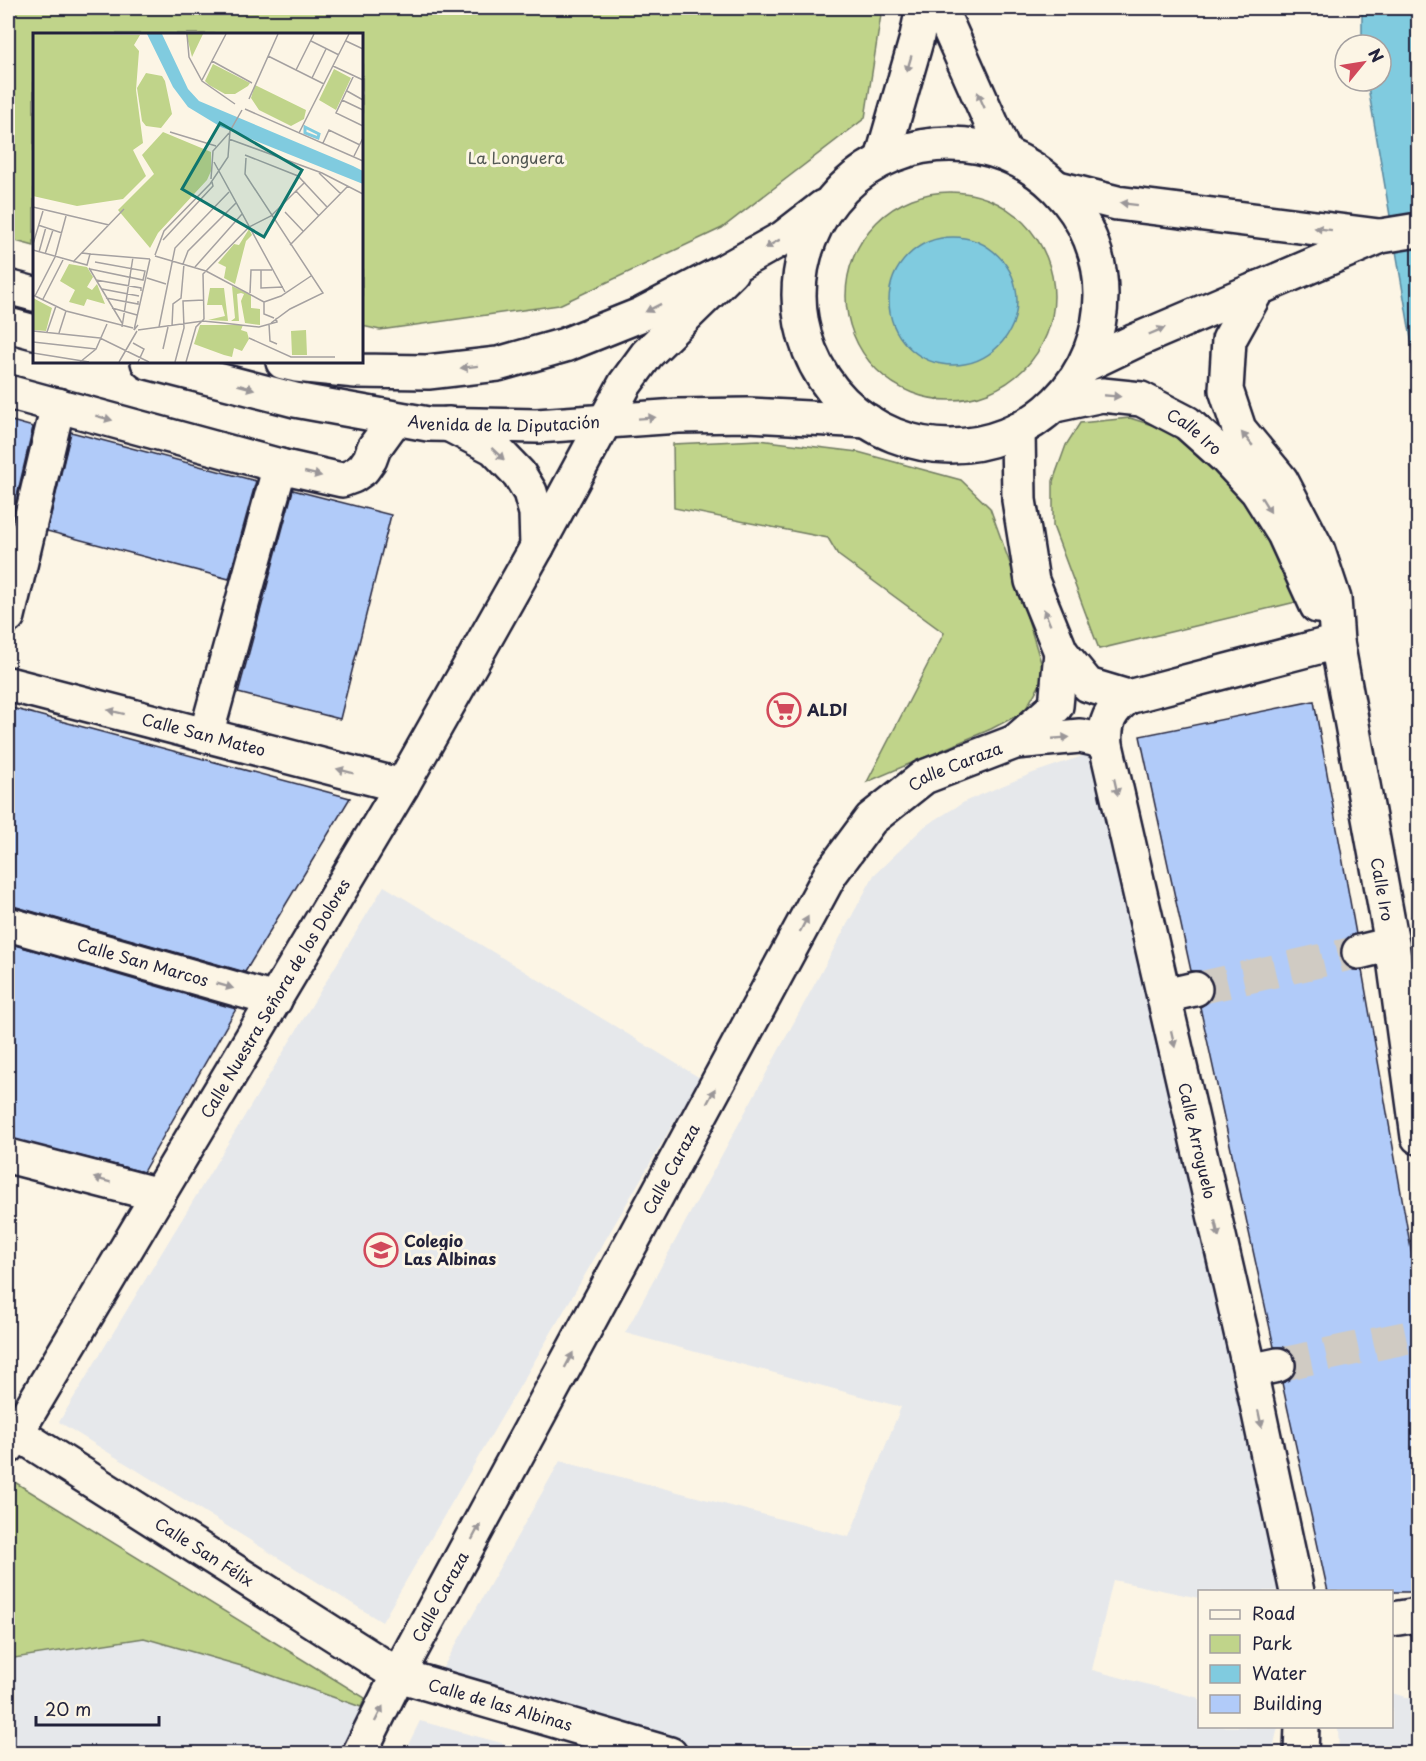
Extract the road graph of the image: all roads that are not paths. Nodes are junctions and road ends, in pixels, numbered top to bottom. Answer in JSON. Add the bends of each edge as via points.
{"nodes":[{"id":1,"x":923,"y":8,"type":"edge"},
{"id":2,"x":940,"y":8,"type":"edge"},
{"id":3,"x":1005,"y":154,"type":"junction"},
{"id":4,"x":882,"y":159,"type":"junction"},
{"id":5,"x":1058,"y":189,"type":"junction"},
{"id":6,"x":833,"y":198,"type":"junction"},
{"id":7,"x":1419,"y":231,"type":"edge"},
{"id":8,"x":1381,"y":236,"type":"junction"},
{"id":9,"x":742,"y":261,"type":"junction"},
{"id":10,"x":8,"y":286,"type":"edge"},
{"id":11,"x":1258,"y":288,"type":"junction"},
{"id":12,"x":33,"y":294,"type":"edge"},
{"id":13,"x":8,"y":325,"type":"edge"},
{"id":14,"x":33,"y":332,"type":"edge"},
{"id":15,"x":152,"y":363,"type":"edge"},
{"id":16,"x":287,"y":363,"type":"edge"},
{"id":17,"x":1085,"y":365,"type":"junction"},
{"id":18,"x":8,"y":392,"type":"edge"},
{"id":19,"x":58,"y":405,"type":"junction"},
{"id":20,"x":1055,"y":405,"type":"junction"},
{"id":21,"x":395,"y":419,"type":"junction"},
{"id":22,"x":605,"y":421,"type":"junction"},
{"id":23,"x":868,"y":421,"type":"junction"},
{"id":24,"x":448,"y":424,"type":"junction"},
{"id":25,"x":1018,"y":430,"type":"junction"},
{"id":26,"x":280,"y":466,"type":"junction"},
{"id":27,"x":537,"y":547,"type":"junction"},
{"id":28,"x":8,"y":615,"type":"edge"},
{"id":29,"x":1337,"y":642,"type":"junction"},
{"id":30,"x":1061,"y":652,"type":"junction"},
{"id":31,"x":8,"y":684,"type":"edge"},
{"id":32,"x":1128,"y":697,"type":"junction"},
{"id":33,"x":206,"y":735,"type":"junction"},
{"id":34,"x":1015,"y":742,"type":"junction"},
{"id":35,"x":1106,"y":745,"type":"junction"},
{"id":36,"x":402,"y":786,"type":"junction"},
{"id":37,"x":8,"y":924,"type":"edge"},
{"id":38,"x":1392,"y":944,"type":"junction"},
{"id":39,"x":1359,"y":951,"type":"tunnel mouth"},
{"id":40,"x":1196,"y":989,"type":"tunnel mouth"},
{"id":41,"x":1164,"y":996,"type":"junction"},
{"id":42,"x":275,"y":1000,"type":"junction"},
{"id":43,"x":1419,"y":1137,"type":"edge"},
{"id":44,"x":8,"y":1156,"type":"edge"},
{"id":45,"x":159,"y":1195,"type":"junction"},
{"id":46,"x":10,"y":1437,"type":"edge"},
{"id":47,"x":1297,"y":1590,"type":"edge"},
{"id":48,"x":1419,"y":1616,"type":"edge"},
{"id":49,"x":1393,"y":1619,"type":"edge"},
{"id":50,"x":399,"y":1675,"type":"junction"},
{"id":51,"x":1302,"y":1728,"type":"edge"},
{"id":52,"x":359,"y":1754,"type":"edge"},
{"id":53,"x":670,"y":1754,"type":"edge"},
{"id":54,"x":1301,"y":1754,"type":"edge"}],
"edges":[{"from":1,"to":4,"type":"street","one_way":true},
{"from":3,"to":2,"type":"street","one_way":true},
{"from":3,"to":4,"type":"street","via":[[975,145],[943,144],[912,148]]},
{"from":3,"to":5,"type":"street"},
{"from":4,"to":6,"type":"street"},
{"from":8,"to":5,"type":"street","one_way":true,"via":[[1117,203]]},
{"from":5,"to":17,"type":"street","via":[[1078,213],[1092,242],[1100,273],[1098,325]]},
{"from":6,"to":9,"type":"street","one_way":true,"via":[[783,238]]},
{"from":6,"to":23,"type":"street","via":[[804,254],[801,317],[809,348],[823,376],[843,401]]},
{"from":7,"to":8,"type":"street"},
{"from":8,"to":11,"type":"street"},
{"from":9,"to":16,"type":"street","one_way":true,"via":[[640,315],[566,345],[498,364],[428,372],[356,371]]},
{"from":9,"to":22,"type":"street","name":"Calle Nuestra Señora de los Dolores","via":[[646,354],[624,384]]},
{"from":10,"to":12,"type":"street"},
{"from":17,"to":11,"type":"street","one_way":true},
{"from":29,"to":11,"type":"street","name":"Calle Iro","one_way":true,"via":[[1334,600],[1318,551],[1281,480],[1239,429],[1226,390],[1229,340]]},
{"from":13,"to":14,"type":"street"},
{"from":15,"to":21,"type":"street","name":"Avenida de la Diputación","one_way":true,"via":[[295,400]]},
{"from":17,"to":20,"type":"street"},
{"from":18,"to":19,"type":"street"},
{"from":19,"to":26,"type":"street","one_way":true},
{"from":19,"to":28,"type":"street"},
{"from":20,"to":25,"type":"street"},
{"from":20,"to":29,"type":"street","name":"Calle Iro","one_way":true,"via":[[1102,395],[1141,399],[1187,423],[1257,491],[1284,534]]},
{"from":21,"to":24,"type":"street","name":"Avenida de la Diputación"},
{"from":26,"to":21,"type":"street","one_way":true,"via":[[342,480],[353,476],[363,469]]},
{"from":22,"to":23,"type":"street","name":"Avenida de la Diputación","one_way":true,"via":[[749,415]]},
{"from":22,"to":24,"type":"street","name":"Avenida de la Diputación","via":[[537,426]]},
{"from":22,"to":27,"type":"street","name":"Calle Nuestra Señora de los Dolores"},
{"from":23,"to":25,"type":"street","via":[[926,444],[958,446],[989,441]]},
{"from":24,"to":27,"type":"street","one_way":true,"via":[[494,448],[519,474],[536,513]]},
{"from":30,"to":25,"type":"street","one_way":true,"via":[[1032,581],[1019,500]]},
{"from":26,"to":33,"type":"street"},
{"from":27,"to":36,"type":"street","name":"Calle Nuestra Señora de los Dolores"},
{"from":29,"to":32,"type":"street"},
{"from":29,"to":38,"type":"street","name":"Calle Iro"},
{"from":30,"to":32,"type":"street","via":[[1088,685]]},
{"from":30,"to":34,"type":"street","via":[[1056,705]]},
{"from":33,"to":31,"type":"street","name":"Calle San Mateo","one_way":true},
{"from":32,"to":35,"type":"street","name":"Calle Arroyuelo","via":[[1109,717]]},
{"from":36,"to":33,"type":"street","name":"Calle San Mateo","one_way":true},
{"from":34,"to":35,"type":"street","name":"Calle Caraza","one_way":true,"via":[[1080,736]]},
{"from":50,"to":34,"type":"street","name":"Calle Caraza","one_way":true,"via":[[831,873],[872,819],[924,777]]},
{"from":35,"to":41,"type":"street","name":"Calle Arroyuelo","one_way":true},
{"from":36,"to":42,"type":"street","name":"Calle Nuestra Señora de los Dolores"},
{"from":37,"to":42,"type":"street","name":"Calle San Marcos","one_way":true},
{"from":38,"to":39,"type":"street"},
{"from":38,"to":43,"type":"street","name":"Calle Iro"},
{"from":40,"to":41,"type":"street"},
{"from":41,"to":47,"type":"street","name":"Calle Arroyuelo","one_way":true,"via":[[1264,1368]]},
{"from":42,"to":45,"type":"street","name":"Calle Nuestra Señora de los Dolores"},
{"from":45,"to":44,"type":"street","one_way":true},
{"from":45,"to":46,"type":"street","name":"Calle Nuestra Señora de los Dolores"},
{"from":46,"to":50,"type":"street","name":"Calle San Félix"},
{"from":48,"to":49,"type":"street"},
{"from":52,"to":50,"type":"street","name":"Calle Caraza","one_way":true},
{"from":50,"to":53,"type":"street","name":"Calle de las Albinas"},
{"from":51,"to":54,"type":"street"}]}
